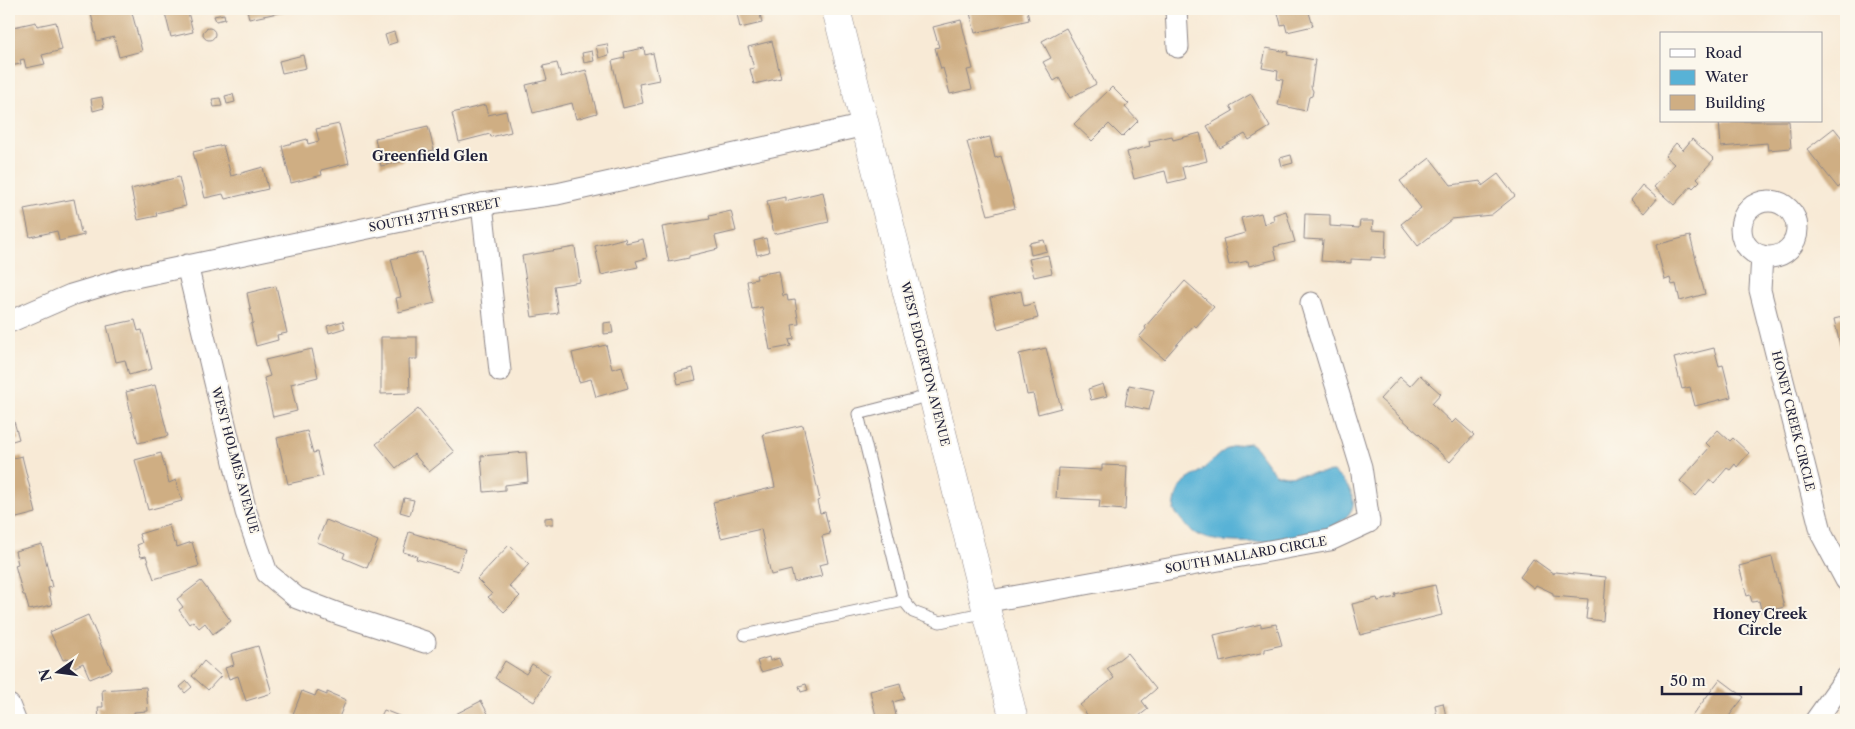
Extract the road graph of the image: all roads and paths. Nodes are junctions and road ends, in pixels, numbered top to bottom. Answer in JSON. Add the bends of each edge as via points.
{"nodes":[{"id":1,"x":836,"y":9,"type":"edge"},
{"id":2,"x":1176,"y":9,"type":"edge"},
{"id":3,"x":1178,"y":47,"type":"dead end"},
{"id":4,"x":865,"y":125,"type":"junction"},
{"id":5,"x":482,"y":204,"type":"junction"},
{"id":6,"x":1762,"y":256,"type":"dead end"},
{"id":7,"x":187,"y":265,"type":"junction"},
{"id":8,"x":1311,"y":303,"type":"dead end"},
{"id":9,"x":9,"y":322,"type":"edge"},
{"id":10,"x":500,"y":371,"type":"dead end"},
{"id":11,"x":932,"y":395,"type":"junction"},
{"id":12,"x":1846,"y":580,"type":"edge"},
{"id":13,"x":904,"y":601,"type":"junction"},
{"id":14,"x":986,"y":607,"type":"junction"},
{"id":15,"x":745,"y":635,"type":"dead end"},
{"id":16,"x":425,"y":642,"type":"dead end"},
{"id":17,"x":1846,"y":678,"type":"edge"},
{"id":18,"x":9,"y":706,"type":"edge"},
{"id":19,"x":15,"y":720,"type":"edge"},
{"id":20,"x":1014,"y":720,"type":"edge"},
{"id":21,"x":1816,"y":720,"type":"edge"}],
"edges":[{"from":1,"to":4,"type":"street","name":"WEST EDGERTON AVENUE"},
{"from":2,"to":3,"type":"street"},
{"from":4,"to":5,"type":"street","name":"SOUTH 37TH STREET","via":[[557,194]]},
{"from":4,"to":11,"type":"street","name":"WEST EDGERTON AVENUE"},
{"from":5,"to":7,"type":"street","name":"SOUTH 37TH STREET"},
{"from":5,"to":10,"type":"street"},
{"from":6,"to":12,"type":"street","name":"HONEY CREEK CIRCLE","via":[[1760,290],[1822,535]]},
{"from":7,"to":9,"type":"street","name":"SOUTH 37TH STREET","via":[[71,295]]},
{"from":7,"to":16,"type":"street","name":"WEST HOLMES AVENUE","via":[[246,512],[267,573],[297,598]]},
{"from":8,"to":14,"type":"street","name":"SOUTH MALLARD CIRCLE","via":[[1361,467],[1369,522],[1330,540]]},
{"from":11,"to":13,"type":"lane","via":[[858,414]]},
{"from":11,"to":14,"type":"street","name":"WEST EDGERTON AVENUE"},
{"from":13,"to":14,"type":"lane","via":[[913,612],[940,622]]},
{"from":13,"to":15,"type":"lane"},
{"from":14,"to":20,"type":"street","name":"WEST EDGERTON AVENUE"},
{"from":17,"to":21,"type":"street"},
{"from":18,"to":19,"type":"street"}]}
